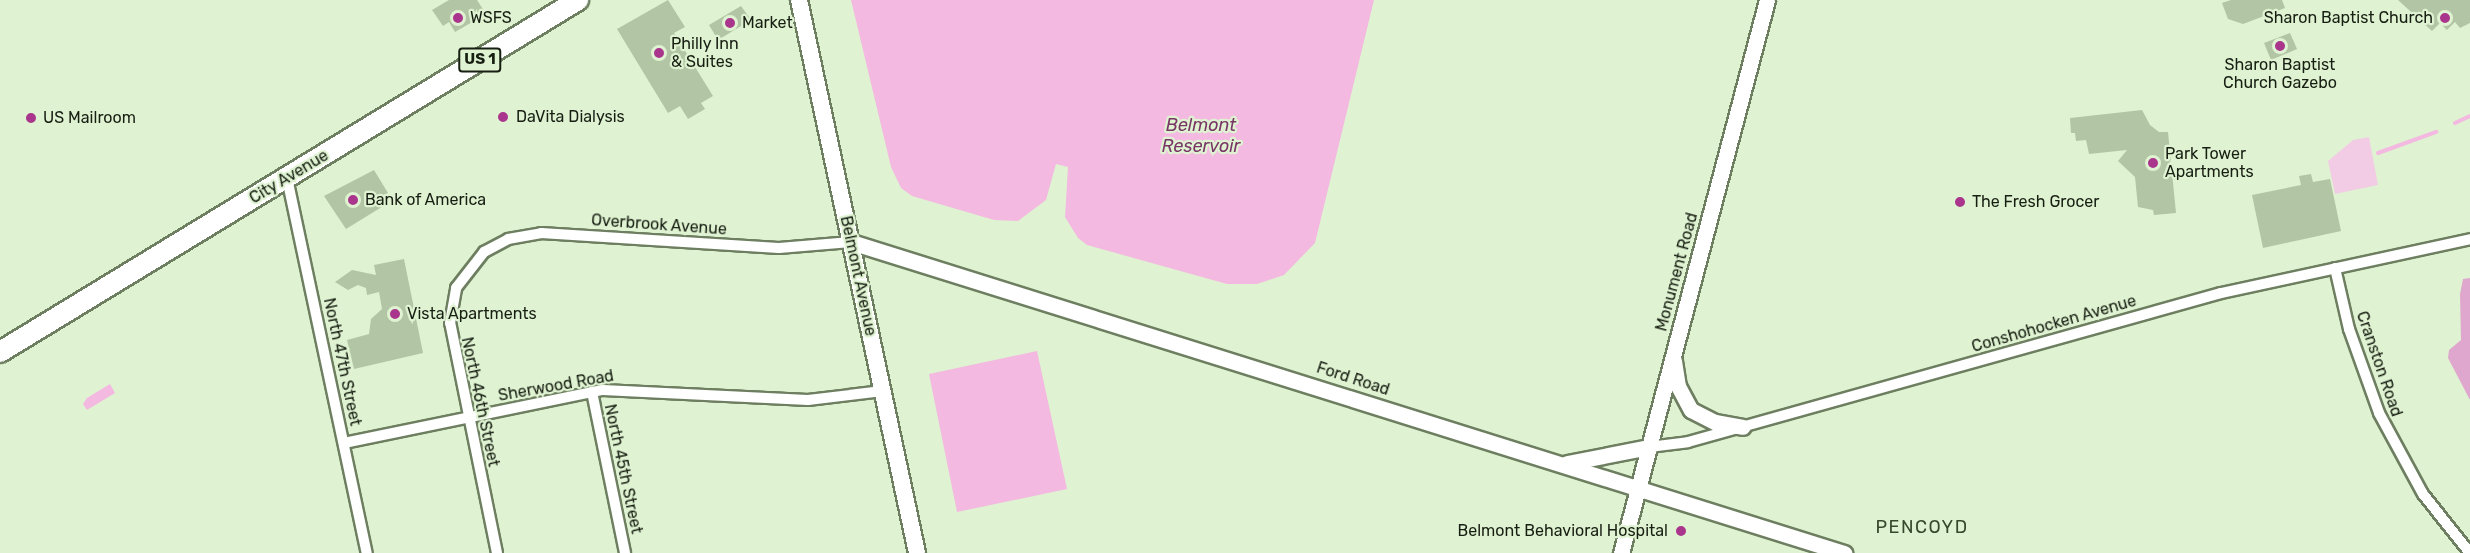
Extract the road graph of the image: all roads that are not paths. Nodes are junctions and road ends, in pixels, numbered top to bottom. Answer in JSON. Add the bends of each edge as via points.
{"nodes":[{"id":1,"x":578,"y":0,"type":"edge"},
{"id":2,"x":800,"y":0,"type":"edge"},
{"id":3,"x":1767,"y":0,"type":"edge"},
{"id":4,"x":287,"y":178,"type":"junction"},
{"id":5,"x":2470,"y":239,"type":"edge"},
{"id":6,"x":851,"y":242,"type":"junction"},
{"id":7,"x":473,"y":262,"type":"joint"},
{"id":8,"x":2336,"y":268,"type":"junction"},
{"id":9,"x":0,"y":352,"type":"edge"},
{"id":10,"x":1674,"y":354,"type":"junction"},
{"id":11,"x":882,"y":391,"type":"junction"},
{"id":12,"x":592,"y":392,"type":"junction"},
{"id":13,"x":468,"y":417,"type":"junction"},
{"id":14,"x":1743,"y":427,"type":"junction"},
{"id":15,"x":344,"y":443,"type":"junction"},
{"id":16,"x":1649,"y":447,"type":"junction"},
{"id":17,"x":1560,"y":463,"type":"junction"},
{"id":18,"x":1638,"y":487,"type":"junction"},
{"id":19,"x":367,"y":553,"type":"edge"},
{"id":20,"x":497,"y":553,"type":"edge"},
{"id":21,"x":625,"y":553,"type":"edge"},
{"id":22,"x":917,"y":553,"type":"edge"},
{"id":23,"x":1621,"y":553,"type":"edge"},
{"id":24,"x":1844,"y":553,"type":"edge"},
{"id":25,"x":2470,"y":553,"type":"edge"}],
"edges":[{"from":1,"to":4,"type":"highway","name":"City Avenue","number":"US 1"},
{"from":2,"to":6,"type":"main road","name":"Belmont Avenue"},
{"from":3,"to":10,"type":"main road","name":"Monument Road"},
{"from":4,"to":9,"type":"highway","name":"City Avenue","number":"US 1"},
{"from":4,"to":15,"type":"street","name":"North 47th Street"},
{"from":5,"to":8,"type":"street","name":"Conshohocken Avenue"},
{"from":6,"to":7,"type":"street","name":"Overbrook Avenue","via":[[779,248],[529,233],[496,244]]},
{"from":6,"to":11,"type":"main road","name":"Belmont Avenue"},
{"from":6,"to":17,"type":"main road","name":"Ford Road"},
{"from":7,"to":13,"type":"street","name":"North 46th Street","via":[[456,288],[450,323]]},
{"from":8,"to":14,"type":"street","name":"Conshohocken Avenue","via":[[2221,293]]},
{"from":8,"to":25,"type":"street","name":"Cranston Road","via":[[2349,329],[2379,413],[2423,494]]},
{"from":10,"to":14,"type":"main road","via":[[1678,386],[1691,410],[1715,422]]},
{"from":10,"to":16,"type":"main road","name":"Monument Road"},
{"from":11,"to":12,"type":"street","name":"Sherwood Road","via":[[808,400],[628,389]]},
{"from":11,"to":22,"type":"main road","name":"Belmont Avenue"},
{"from":12,"to":13,"type":"street","name":"Sherwood Road"},
{"from":12,"to":21,"type":"street","name":"North 45th Street"},
{"from":13,"to":15,"type":"street","name":"Sherwood Road"},
{"from":13,"to":20,"type":"street","name":"North 46th Street"},
{"from":14,"to":16,"type":"street","name":"Conshohocken Avenue"},
{"from":15,"to":19,"type":"street","name":"North 47th Street"},
{"from":16,"to":17,"type":"main road"},
{"from":16,"to":18,"type":"main road","name":"Monument Road"},
{"from":17,"to":18,"type":"main road","name":"Ford Road"},
{"from":18,"to":23,"type":"main road","name":"Monument Road"},
{"from":18,"to":24,"type":"main road","name":"Ford Road"}]}
